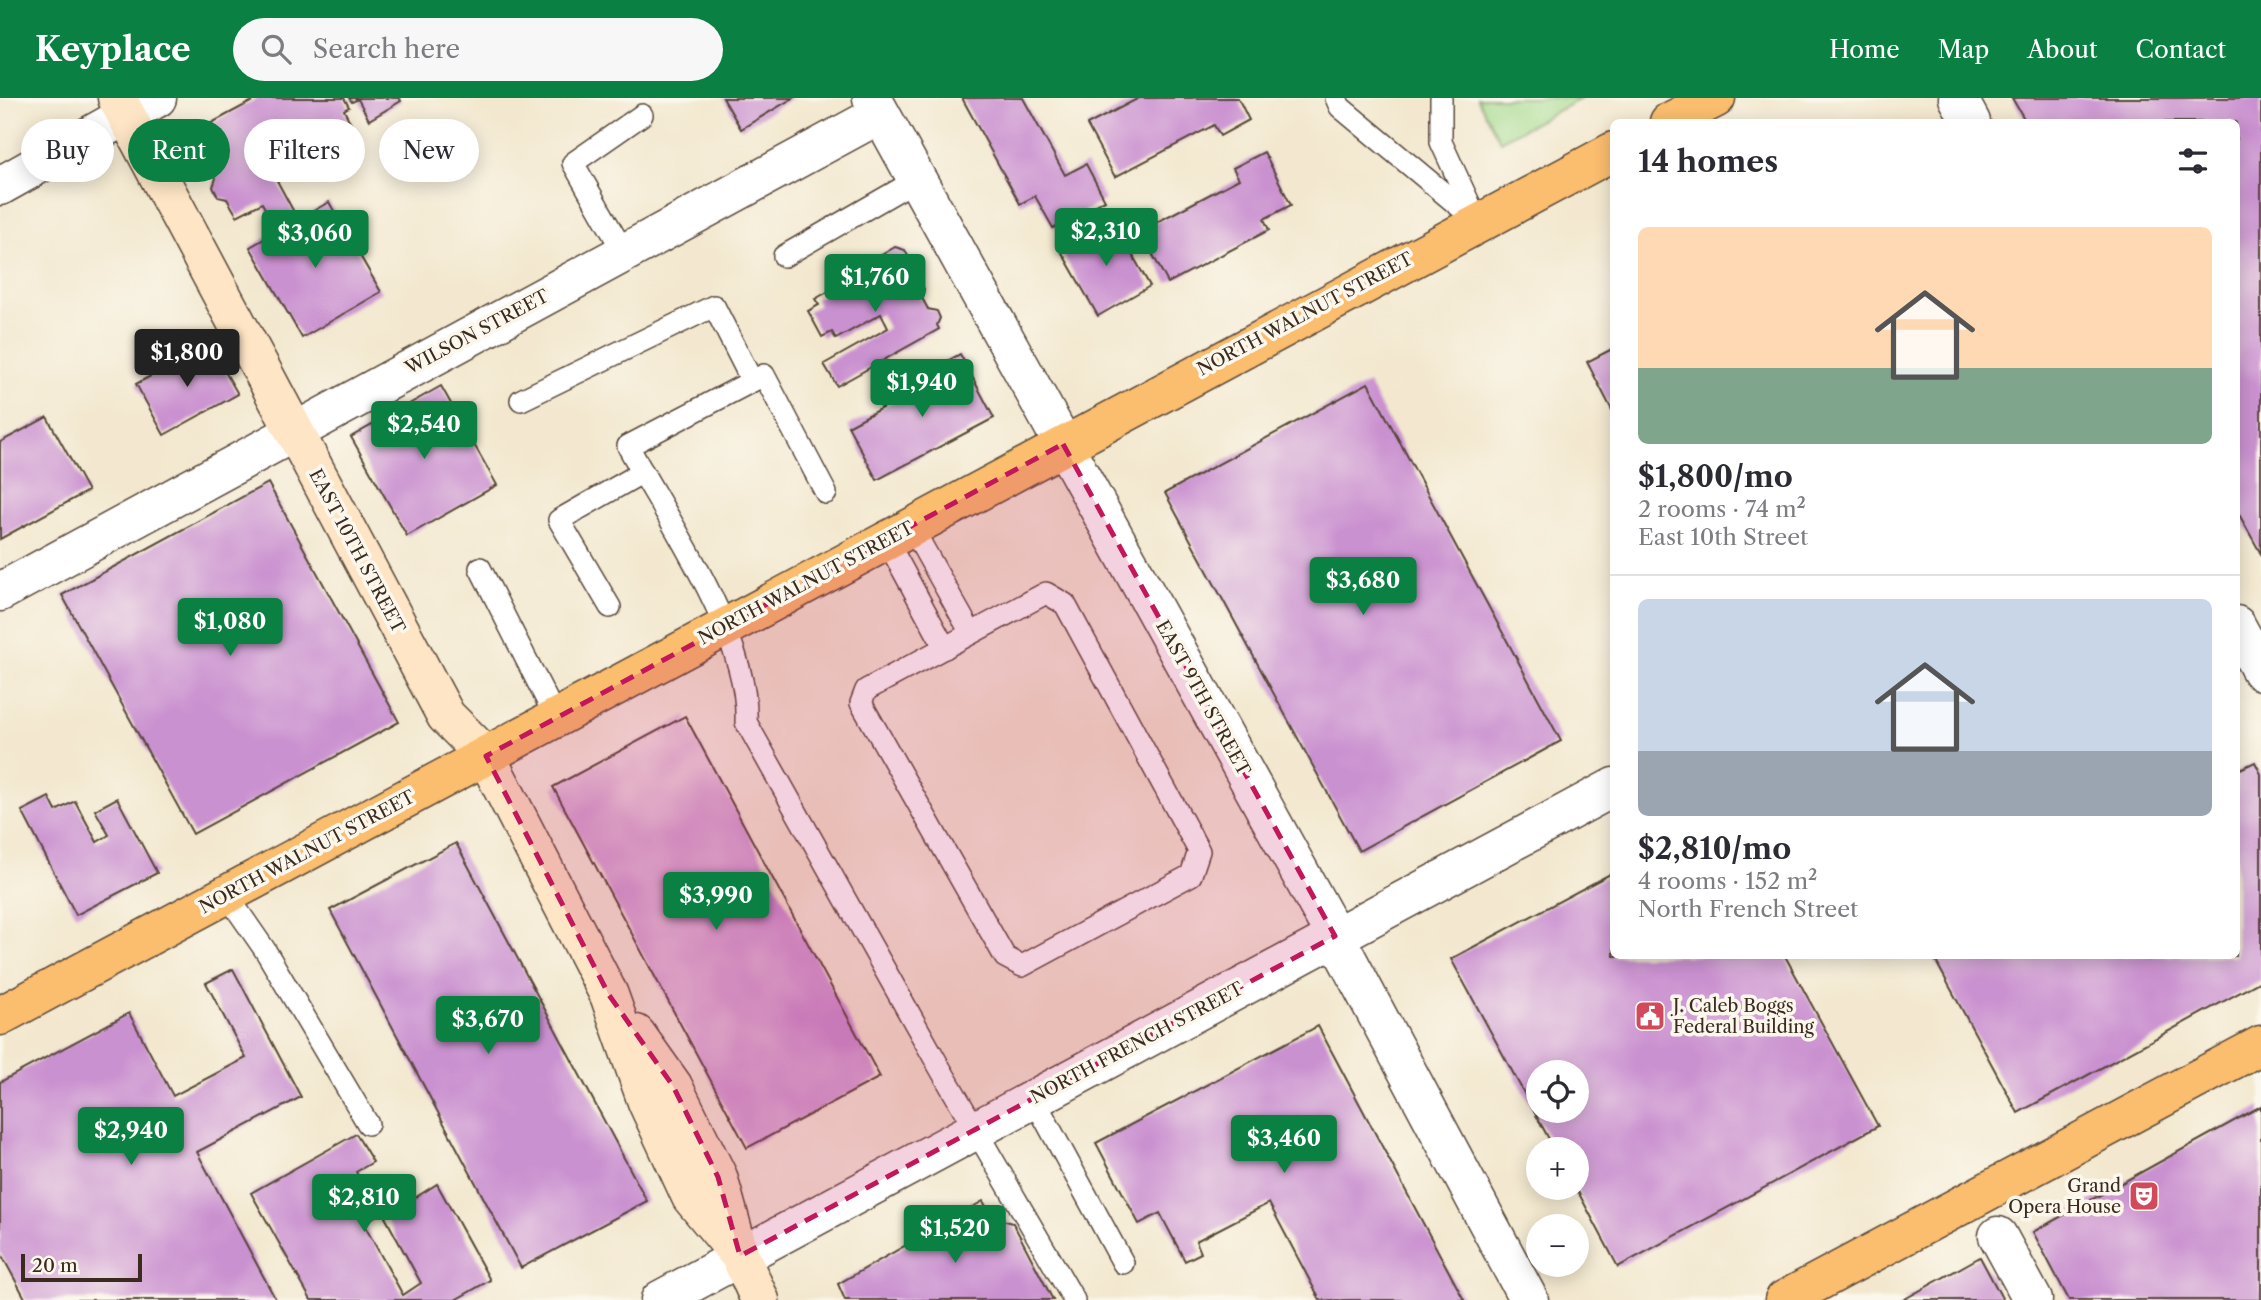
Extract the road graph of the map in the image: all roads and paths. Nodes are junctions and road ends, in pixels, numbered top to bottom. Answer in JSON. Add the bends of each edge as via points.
{"nodes":[{"id":1,"x":1336,"y":98,"type":"edge"},
{"id":2,"x":1441,"y":98,"type":"edge"},
{"id":3,"x":1716,"y":98,"type":"edge"},
{"id":4,"x":1958,"y":98,"type":"edge"},
{"id":5,"x":133,"y":103,"type":"edge"},
{"id":6,"x":876,"y":106,"type":"edge"},
{"id":7,"x":642,"y":115,"type":"dead end"},
{"id":8,"x":1675,"y":119,"type":"edge"},
{"id":9,"x":1968,"y":119,"type":"edge"},
{"id":10,"x":1610,"y":153,"type":"edge"},
{"id":11,"x":916,"y":180,"type":"junction"},
{"id":12,"x":0,"y":186,"type":"edge"},
{"id":13,"x":1477,"y":221,"type":"junction"},
{"id":14,"x":624,"y":253,"type":"junction"},
{"id":15,"x":784,"y":256,"type":"dead end"},
{"id":16,"x":752,"y":381,"type":"junction"},
{"id":17,"x":521,"y":400,"type":"dead end"},
{"id":18,"x":293,"y":432,"type":"junction"},
{"id":19,"x":1063,"y":444,"type":"junction"},
{"id":20,"x":642,"y":472,"type":"junction"},
{"id":21,"x":826,"y":494,"type":"dead end"},
{"id":22,"x":899,"y":533,"type":"junction"},
{"id":23,"x":480,"y":568,"type":"dead end"},
{"id":24,"x":0,"y":592,"type":"edge"},
{"id":25,"x":610,"y":607,"type":"dead end"},
{"id":26,"x":726,"y":626,"type":"junction"},
{"id":27,"x":2240,"y":632,"type":"edge"},
{"id":28,"x":971,"y":633,"type":"junction"},
{"id":29,"x":945,"y":648,"type":"junction"},
{"id":30,"x":2261,"y":671,"type":"edge"},
{"id":31,"x":556,"y":718,"type":"junction"},
{"id":32,"x":486,"y":756,"type":"junction"},
{"id":33,"x":1610,"y":789,"type":"edge"},
{"id":34,"x":227,"y":895,"type":"junction"},
{"id":35,"x":1335,"y":936,"type":"junction"},
{"id":36,"x":0,"y":1016,"type":"edge"},
{"id":37,"x":2261,"y":1045,"type":"edge"},
{"id":38,"x":1034,"y":1099,"type":"junction"},
{"id":39,"x":368,"y":1124,"type":"dead end"},
{"id":40,"x":976,"y":1129,"type":"junction"},
{"id":41,"x":1998,"y":1236,"type":"dead end"},
{"id":42,"x":740,"y":1256,"type":"junction"},
{"id":43,"x":1123,"y":1263,"type":"dead end"},
{"id":44,"x":660,"y":1300,"type":"edge"},
{"id":45,"x":760,"y":1300,"type":"edge"},
{"id":46,"x":1074,"y":1300,"type":"edge"},
{"id":47,"x":1529,"y":1300,"type":"edge"},
{"id":48,"x":1784,"y":1300,"type":"edge"},
{"id":49,"x":2033,"y":1300,"type":"edge"}],
"edges":[{"from":1,"to":13,"type":"lane","via":[[1340,107]]},
{"from":2,"to":13,"type":"lane","via":[[1441,142]]},
{"from":3,"to":8,"type":"main road"},
{"from":4,"to":9,"type":"street"},
{"from":5,"to":12,"type":"street"},
{"from":5,"to":18,"type":"street","name":"EAST 10TH STREET"},
{"from":6,"to":11,"type":"street","name":"EAST 9TH STREET"},
{"from":6,"to":14,"type":"street","name":"WILSON STREET"},
{"from":7,"to":14,"type":"lane","via":[[573,163]]},
{"from":10,"to":13,"type":"main road","name":"NORTH WALNUT STREET"},
{"from":11,"to":15,"type":"lane"},
{"from":11,"to":19,"type":"street","name":"EAST 9TH STREET"},
{"from":13,"to":19,"type":"main road","name":"NORTH WALNUT STREET"},
{"from":14,"to":18,"type":"street","name":"WILSON STREET"},
{"from":16,"to":17,"type":"lane","via":[[715,306]]},
{"from":16,"to":20,"type":"lane","via":[[628,446]]},
{"from":16,"to":21,"type":"lane","via":[[764,375]]},
{"from":18,"to":24,"type":"street","name":"WILSON STREET"},
{"from":18,"to":32,"type":"street","name":"EAST 10TH STREET","via":[[446,716]]},
{"from":19,"to":22,"type":"main road","name":"NORTH WALNUT STREET"},
{"from":19,"to":35,"type":"street","name":"EAST 9TH STREET"},
{"from":20,"to":25,"type":"lane","via":[[559,520]]},
{"from":20,"to":26,"type":"lane"},
{"from":22,"to":26,"type":"main road","name":"NORTH WALNUT STREET"},
{"from":22,"to":28,"type":"lane"},
{"from":22,"to":29,"type":"lane"},
{"from":23,"to":31,"type":"lane"},
{"from":26,"to":31,"type":"main road","name":"NORTH WALNUT STREET"},
{"from":26,"to":40,"type":"lane","via":[[747,696],[746,722]]},
{"from":27,"to":30,"type":"street"},
{"from":28,"to":29,"type":"lane"},
{"from":28,"to":29,"type":"lane","via":[[1046,593],[1065,604],[1199,851],[1191,875],[1022,966],[1005,957],[861,703],[866,690]]},
{"from":31,"to":32,"type":"main road","name":"NORTH WALNUT STREET"},
{"from":32,"to":34,"type":"main road","name":"NORTH WALNUT STREET"},
{"from":32,"to":42,"type":"street","name":"EAST 10TH STREET","via":[[609,995],[647,1102],[691,1197]]},
{"from":33,"to":35,"type":"street","name":"NORTH FRENCH STREET"},
{"from":34,"to":36,"type":"main road","name":"NORTH WALNUT STREET"},
{"from":34,"to":39,"type":"lane","via":[[265,950]]},
{"from":35,"to":38,"type":"street","name":"NORTH FRENCH STREET"},
{"from":35,"to":47,"type":"street","name":"EAST 9TH STREET"},
{"from":37,"to":48,"type":"main road"},
{"from":38,"to":40,"type":"street","name":"NORTH FRENCH STREET"},
{"from":38,"to":43,"type":"lane"},
{"from":40,"to":42,"type":"street","name":"NORTH FRENCH STREET"},
{"from":40,"to":46,"type":"lane"},
{"from":41,"to":49,"type":"street"},
{"from":42,"to":44,"type":"street","name":"NORTH FRENCH STREET"},
{"from":42,"to":45,"type":"street","name":"EAST 10TH STREET"}]}
